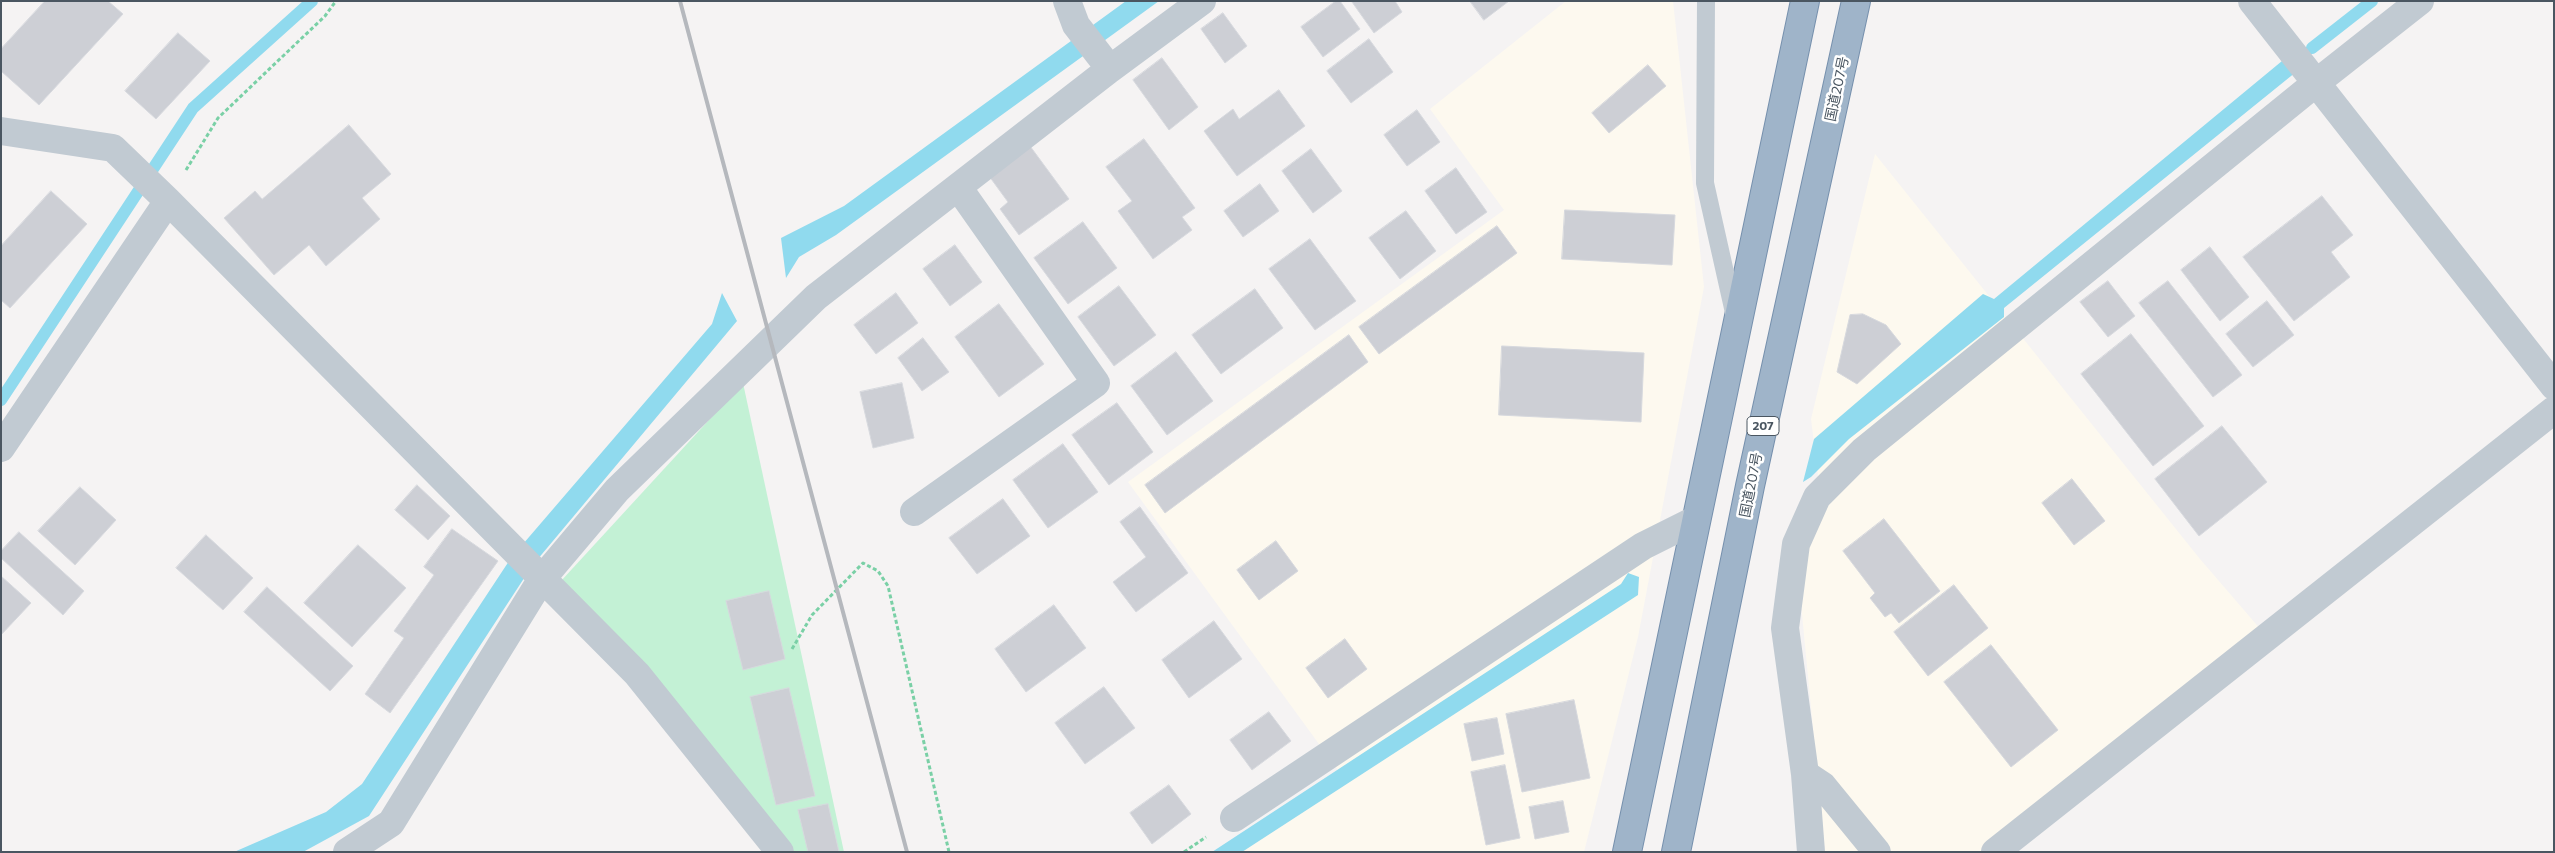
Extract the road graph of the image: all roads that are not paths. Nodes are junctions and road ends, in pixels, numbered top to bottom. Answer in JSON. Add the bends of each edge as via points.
{"nodes":[{"id":1,"x":1202,"y":1,"type":"edge"},
{"id":2,"x":1706,"y":1,"type":"edge"},
{"id":3,"x":1805,"y":1,"type":"edge"},
{"id":4,"x":1856,"y":1,"type":"edge"},
{"id":5,"x":2252,"y":1,"type":"edge"},
{"id":6,"x":2420,"y":1,"type":"edge"},
{"id":7,"x":1072,"y":13,"type":"edge"},
{"id":8,"x":1104,"y":62,"type":"junction"},
{"id":9,"x":2316,"y":83,"type":"junction"},
{"id":10,"x":1,"y":131,"type":"edge"},
{"id":11,"x":958,"y":187,"type":"junction"},
{"id":12,"x":162,"y":195,"type":"junction"},
{"id":13,"x":1737,"y":324,"type":"junction"},
{"id":14,"x":2554,"y":386,"type":"edge"},
{"id":15,"x":2554,"y":410,"type":"edge"},
{"id":16,"x":1,"y":448,"type":"edge"},
{"id":17,"x":914,"y":512,"type":"dead end"},
{"id":18,"x":1695,"y":520,"type":"junction"},
{"id":19,"x":541,"y":580,"type":"junction"},
{"id":20,"x":1805,"y":774,"type":"junction"},
{"id":21,"x":1234,"y":818,"type":"dead end"},
{"id":22,"x":347,"y":852,"type":"edge"},
{"id":23,"x":780,"y":852,"type":"edge"},
{"id":24,"x":1627,"y":852,"type":"edge"},
{"id":25,"x":1676,"y":852,"type":"edge"},
{"id":26,"x":1811,"y":852,"type":"edge"},
{"id":27,"x":1878,"y":852,"type":"edge"},
{"id":28,"x":1995,"y":852,"type":"edge"}],
"edges":[{"from":1,"to":8,"type":"street"},
{"from":2,"to":13,"type":"lane","via":[[1705,183]]},
{"from":3,"to":13,"type":"highway"},
{"from":4,"to":25,"type":"highway","name":"国道207号","number":"207","via":[[1750,486]]},
{"from":5,"to":9,"type":"street"},
{"from":6,"to":9,"type":"street"},
{"from":7,"to":8,"type":"street"},
{"from":8,"to":11,"type":"street"},
{"from":9,"to":14,"type":"street"},
{"from":9,"to":20,"type":"street","via":[[1864,450],[1818,497],[1796,544],[1785,628]]},
{"from":10,"to":12,"type":"street","via":[[113,148]]},
{"from":11,"to":17,"type":"street","via":[[1096,383]]},
{"from":11,"to":19,"type":"street","via":[[816,297],[617,490]]},
{"from":12,"to":16,"type":"street"},
{"from":12,"to":19,"type":"street"},
{"from":13,"to":18,"type":"highway"},
{"from":15,"to":28,"type":"street"},
{"from":18,"to":21,"type":"street","via":[[1644,546]]},
{"from":18,"to":24,"type":"highway"},
{"from":19,"to":22,"type":"street","via":[[390,823]]},
{"from":19,"to":23,"type":"street","via":[[637,674]]},
{"from":20,"to":26,"type":"street"},
{"from":20,"to":27,"type":"street","via":[[1823,786]]}]}
